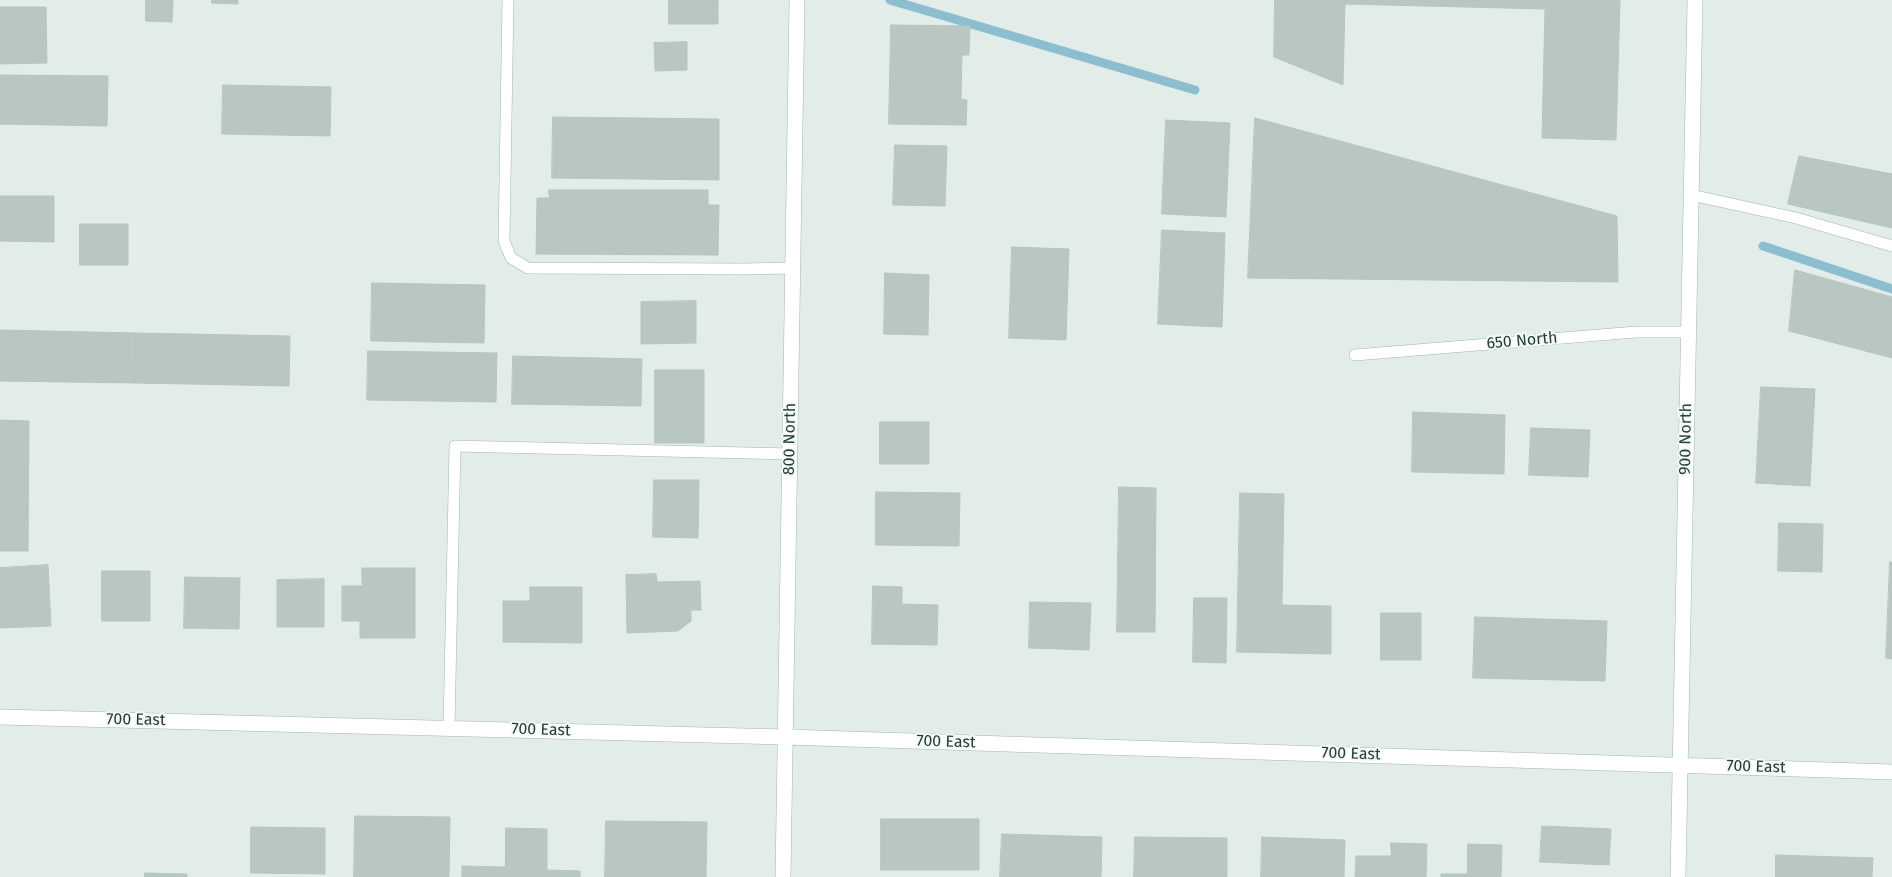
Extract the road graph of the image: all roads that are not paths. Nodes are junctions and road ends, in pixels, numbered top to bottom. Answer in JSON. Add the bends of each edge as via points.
{"nodes":[{"id":1,"x":508,"y":0,"type":"edge"},
{"id":2,"x":797,"y":0,"type":"edge"},
{"id":3,"x":1695,"y":0,"type":"edge"},
{"id":4,"x":1691,"y":195,"type":"junction"},
{"id":5,"x":1892,"y":246,"type":"edge"},
{"id":6,"x":793,"y":268,"type":"junction"},
{"id":7,"x":1688,"y":332,"type":"junction"},
{"id":8,"x":1355,"y":356,"type":"dead end"},
{"id":9,"x":790,"y":454,"type":"junction"},
{"id":10,"x":0,"y":717,"type":"edge"},
{"id":11,"x":449,"y":727,"type":"junction"},
{"id":12,"x":785,"y":737,"type":"junction"},
{"id":13,"x":1680,"y":765,"type":"junction"},
{"id":14,"x":1892,"y":772,"type":"edge"},
{"id":15,"x":783,"y":877,"type":"edge"},
{"id":16,"x":1678,"y":877,"type":"edge"}],
"edges":[{"from":1,"to":6,"type":"lane","via":[[504,241],[511,258],[528,268]]},
{"from":2,"to":6,"type":"street","name":"800 North"},
{"from":3,"to":4,"type":"street","name":"900 North"},
{"from":4,"to":5,"type":"lane","via":[[1796,218]]},
{"from":4,"to":7,"type":"street","name":"900 North"},
{"from":6,"to":9,"type":"street","name":"800 North"},
{"from":7,"to":8,"type":"lane","name":"650 North","via":[[1636,332]]},
{"from":7,"to":13,"type":"street","name":"900 North"},
{"from":9,"to":11,"type":"lane","via":[[455,446]]},
{"from":9,"to":12,"type":"street","name":"800 North"},
{"from":10,"to":11,"type":"street","name":"700 East"},
{"from":11,"to":12,"type":"street","name":"700 East"},
{"from":12,"to":13,"type":"street","name":"700 East"},
{"from":12,"to":15,"type":"street","name":"800 North"},
{"from":13,"to":14,"type":"street","name":"700 East"},
{"from":13,"to":16,"type":"street","name":"900 North"}]}
